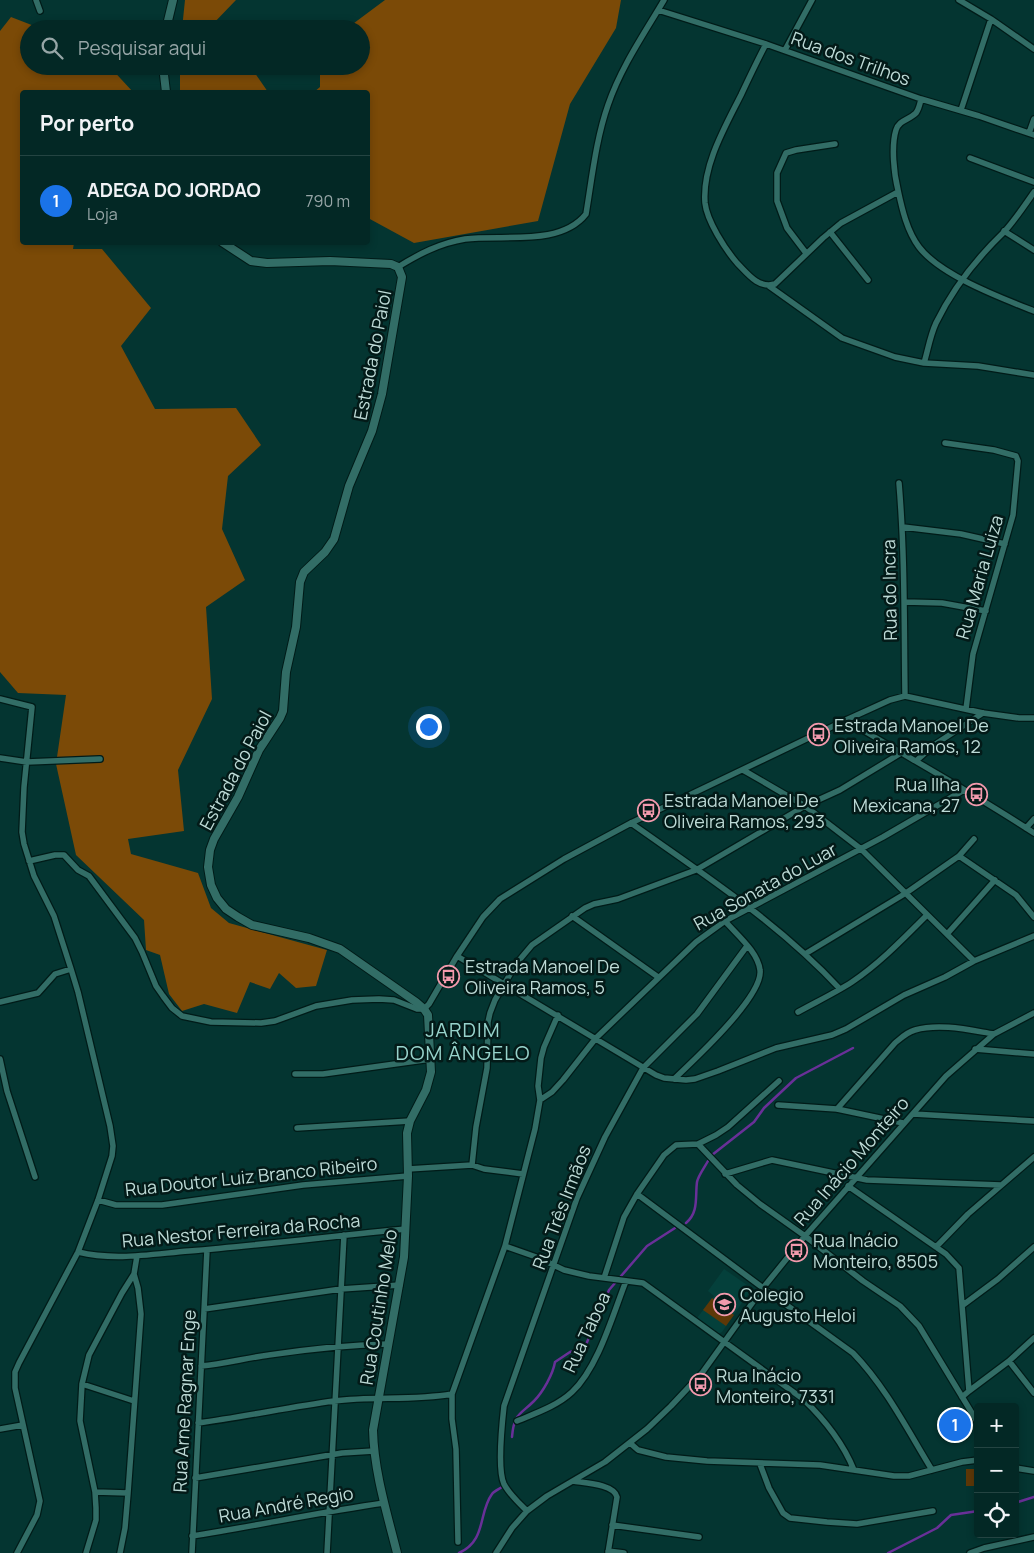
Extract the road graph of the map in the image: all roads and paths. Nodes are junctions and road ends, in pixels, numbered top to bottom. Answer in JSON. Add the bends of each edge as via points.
{"nodes":[{"id":1,"x":36,"y":0,"type":"edge"},
{"id":2,"x":173,"y":0,"type":"edge"},
{"id":3,"x":664,"y":0,"type":"edge"},
{"id":4,"x":812,"y":0,"type":"edge"},
{"id":5,"x":959,"y":0,"type":"edge"},
{"id":6,"x":658,"y":10,"type":"junction"},
{"id":7,"x":40,"y":11,"type":"dead end"},
{"id":8,"x":991,"y":19,"type":"junction"},
{"id":9,"x":168,"y":20,"type":"edge"},
{"id":10,"x":766,"y":44,"type":"junction"},
{"id":11,"x":1034,"y":49,"type":"edge"},
{"id":12,"x":785,"y":50,"type":"junction"},
{"id":13,"x":164,"y":75,"type":"edge"},
{"id":14,"x":166,"y":90,"type":"edge"},
{"id":15,"x":922,"y":99,"type":"junction"},
{"id":16,"x":961,"y":110,"type":"junction"},
{"id":17,"x":1034,"y":119,"type":"edge"},
{"id":18,"x":1032,"y":134,"type":"edge"},
{"id":19,"x":835,"y":144,"type":"dead end"},
{"id":20,"x":970,"y":158,"type":"dead end"},
{"id":21,"x":1034,"y":182,"type":"edge"},
{"id":22,"x":898,"y":192,"type":"junction"},
{"id":23,"x":1034,"y":192,"type":"edge"},
{"id":24,"x":1004,"y":231,"type":"junction"},
{"id":25,"x":830,"y":232,"type":"junction"},
{"id":26,"x":227,"y":245,"type":"edge"},
{"id":27,"x":1034,"y":250,"type":"edge"},
{"id":28,"x":806,"y":253,"type":"junction"},
{"id":29,"x":394,"y":266,"type":"junction"},
{"id":30,"x":962,"y":279,"type":"junction"},
{"id":31,"x":868,"y":280,"type":"dead end"},
{"id":32,"x":769,"y":286,"type":"junction"},
{"id":33,"x":1034,"y":311,"type":"edge"},
{"id":34,"x":924,"y":363,"type":"junction"},
{"id":35,"x":1034,"y":374,"type":"edge"},
{"id":36,"x":945,"y":442,"type":"dead end"},
{"id":37,"x":899,"y":483,"type":"dead end"},
{"id":38,"x":903,"y":527,"type":"junction"},
{"id":39,"x":1005,"y":544,"type":"junction"},
{"id":40,"x":905,"y":602,"type":"junction"},
{"id":41,"x":986,"y":611,"type":"junction"},
{"id":42,"x":905,"y":696,"type":"junction"},
{"id":43,"x":0,"y":699,"type":"edge"},
{"id":44,"x":966,"y":709,"type":"junction"},
{"id":45,"x":983,"y":713,"type":"junction"},
{"id":46,"x":1034,"y":718,"type":"edge"},
{"id":47,"x":846,"y":720,"type":"junction"},
{"id":48,"x":901,"y":753,"type":"junction"},
{"id":49,"x":0,"y":758,"type":"edge"},
{"id":50,"x":100,"y":759,"type":"dead end"},
{"id":51,"x":916,"y":761,"type":"junction"},
{"id":52,"x":27,"y":762,"type":"junction"},
{"id":53,"x":743,"y":770,"type":"junction"},
{"id":54,"x":964,"y":790,"type":"junction"},
{"id":55,"x":805,"y":806,"type":"junction"},
{"id":56,"x":1034,"y":819,"type":"edge"},
{"id":57,"x":631,"y":823,"type":"junction"},
{"id":58,"x":1026,"y":828,"type":"junction"},
{"id":59,"x":1034,"y":833,"type":"edge"},
{"id":60,"x":974,"y":839,"type":"dead end"},
{"id":61,"x":861,"y":849,"type":"junction"},
{"id":62,"x":960,"y":856,"type":"junction"},
{"id":63,"x":29,"y":861,"type":"junction"},
{"id":64,"x":696,"y":870,"type":"junction"},
{"id":65,"x":995,"y":880,"type":"junction"},
{"id":66,"x":906,"y":893,"type":"junction"},
{"id":67,"x":749,"y":907,"type":"junction"},
{"id":68,"x":927,"y":915,"type":"junction"},
{"id":69,"x":572,"y":916,"type":"junction"},
{"id":70,"x":1034,"y":916,"type":"edge"},
{"id":71,"x":725,"y":921,"type":"junction"},
{"id":72,"x":948,"y":934,"type":"junction"},
{"id":73,"x":1034,"y":936,"type":"edge"},
{"id":74,"x":747,"y":946,"type":"junction"},
{"id":75,"x":805,"y":954,"type":"junction"},
{"id":76,"x":457,"y":956,"type":"junction"},
{"id":77,"x":974,"y":961,"type":"junction"},
{"id":78,"x":71,"y":968,"type":"junction"},
{"id":79,"x":658,"y":977,"type":"junction"},
{"id":80,"x":504,"y":984,"type":"junction"},
{"id":81,"x":840,"y":989,"type":"junction"},
{"id":82,"x":0,"y":1002,"type":"edge"},
{"id":83,"x":424,"y":1009,"type":"junction"},
{"id":84,"x":798,"y":1012,"type":"dead end"},
{"id":85,"x":1034,"y":1013,"type":"edge"},
{"id":86,"x":558,"y":1015,"type":"junction"},
{"id":87,"x":994,"y":1034,"type":"junction"},
{"id":88,"x":596,"y":1038,"type":"junction"},
{"id":89,"x":975,"y":1049,"type":"junction"},
{"id":90,"x":1034,"y":1054,"type":"edge"},
{"id":91,"x":0,"y":1059,"type":"edge"},
{"id":92,"x":431,"y":1059,"type":"junction"},
{"id":93,"x":643,"y":1068,"type":"junction"},
{"id":94,"x":295,"y":1074,"type":"dead end"},
{"id":95,"x":674,"y":1079,"type":"junction"},
{"id":96,"x":779,"y":1081,"type":"dead end"},
{"id":97,"x":540,"y":1100,"type":"junction"},
{"id":98,"x":778,"y":1105,"type":"dead end"},
{"id":99,"x":837,"y":1109,"type":"junction"},
{"id":100,"x":913,"y":1114,"type":"junction"},
{"id":101,"x":410,"y":1120,"type":"junction"},
{"id":102,"x":1034,"y":1121,"type":"edge"},
{"id":103,"x":903,"y":1123,"type":"junction"},
{"id":104,"x":297,"y":1128,"type":"dead end"},
{"id":105,"x":698,"y":1144,"type":"junction"},
{"id":106,"x":1034,"y":1157,"type":"edge"},
{"id":107,"x":472,"y":1165,"type":"junction"},
{"id":108,"x":408,"y":1173,"type":"junction"},
{"id":109,"x":523,"y":1174,"type":"junction"},
{"id":110,"x":725,"y":1174,"type":"junction"},
{"id":111,"x":35,"y":1177,"type":"dead end"},
{"id":112,"x":854,"y":1178,"type":"junction"},
{"id":113,"x":1001,"y":1185,"type":"junction"},
{"id":114,"x":848,"y":1186,"type":"junction"},
{"id":115,"x":637,"y":1194,"type":"junction"},
{"id":116,"x":98,"y":1200,"type":"junction"},
{"id":117,"x":406,"y":1229,"type":"junction"},
{"id":118,"x":344,"y":1235,"type":"junction"},
{"id":119,"x":805,"y":1236,"type":"junction"},
{"id":120,"x":504,"y":1246,"type":"junction"},
{"id":121,"x":936,"y":1247,"type":"junction"},
{"id":122,"x":1034,"y":1247,"type":"edge"},
{"id":123,"x":207,"y":1250,"type":"junction"},
{"id":124,"x":78,"y":1252,"type":"junction"},
{"id":125,"x":137,"y":1256,"type":"junction"},
{"id":126,"x":554,"y":1264,"type":"junction"},
{"id":127,"x":134,"y":1274,"type":"junction"},
{"id":128,"x":605,"y":1278,"type":"junction"},
{"id":129,"x":624,"y":1281,"type":"junction"},
{"id":130,"x":400,"y":1285,"type":"junction"},
{"id":131,"x":762,"y":1288,"type":"junction"},
{"id":132,"x":341,"y":1289,"type":"junction"},
{"id":133,"x":963,"y":1305,"type":"junction"},
{"id":134,"x":204,"y":1309,"type":"junction"},
{"id":135,"x":1034,"y":1338,"type":"edge"},
{"id":136,"x":724,"y":1343,"type":"junction"},
{"id":137,"x":388,"y":1344,"type":"junction"},
{"id":138,"x":337,"y":1346,"type":"junction"},
{"id":139,"x":1009,"y":1361,"type":"junction"},
{"id":140,"x":201,"y":1366,"type":"junction"},
{"id":141,"x":82,"y":1384,"type":"junction"},
{"id":142,"x":969,"y":1391,"type":"junction"},
{"id":143,"x":452,"y":1394,"type":"junction"},
{"id":144,"x":1034,"y":1394,"type":"edge"},
{"id":145,"x":378,"y":1397,"type":"junction"},
{"id":146,"x":962,"y":1397,"type":"junction"},
{"id":147,"x":134,"y":1401,"type":"junction"},
{"id":148,"x":334,"y":1401,"type":"junction"},
{"id":149,"x":974,"y":1416,"type":"edge"},
{"id":150,"x":517,"y":1421,"type":"dead end"},
{"id":151,"x":198,"y":1423,"type":"junction"},
{"id":152,"x":23,"y":1425,"type":"junction"},
{"id":153,"x":0,"y":1429,"type":"edge"},
{"id":154,"x":630,"y":1443,"type":"junction"},
{"id":155,"x":374,"y":1451,"type":"junction"},
{"id":156,"x":332,"y":1454,"type":"junction"},
{"id":157,"x":974,"y":1458,"type":"edge"},
{"id":158,"x":970,"y":1460,"type":"junction"},
{"id":159,"x":974,"y":1460,"type":"edge"},
{"id":160,"x":760,"y":1464,"type":"junction"},
{"id":161,"x":1019,"y":1469,"type":"edge"},
{"id":162,"x":854,"y":1470,"type":"junction"},
{"id":163,"x":932,"y":1470,"type":"junction"},
{"id":164,"x":1034,"y":1471,"type":"edge"},
{"id":165,"x":195,"y":1478,"type":"junction"},
{"id":166,"x":573,"y":1480,"type":"junction"},
{"id":167,"x":95,"y":1492,"type":"junction"},
{"id":168,"x":128,"y":1493,"type":"junction"},
{"id":169,"x":384,"y":1503,"type":"junction"},
{"id":170,"x":329,"y":1510,"type":"junction"},
{"id":171,"x":527,"y":1511,"type":"junction"},
{"id":172,"x":933,"y":1512,"type":"dead end"},
{"id":173,"x":612,"y":1525,"type":"junction"},
{"id":174,"x":192,"y":1536,"type":"junction"},
{"id":175,"x":699,"y":1537,"type":"dead end"},
{"id":176,"x":1034,"y":1537,"type":"edge"},
{"id":177,"x":458,"y":1542,"type":"dead end"},
{"id":178,"x":608,"y":1552,"type":"edge"},
{"id":179,"x":17,"y":1553,"type":"edge"},
{"id":180,"x":86,"y":1553,"type":"edge"},
{"id":181,"x":120,"y":1553,"type":"edge"},
{"id":182,"x":192,"y":1553,"type":"edge"},
{"id":183,"x":327,"y":1553,"type":"edge"},
{"id":184,"x":397,"y":1553,"type":"edge"},
{"id":185,"x":496,"y":1553,"type":"edge"},
{"id":186,"x":624,"y":1553,"type":"edge"},
{"id":187,"x":970,"y":1553,"type":"edge"}],
"edges":[{"from":1,"to":7,"type":"street"},
{"from":2,"to":9,"type":"street"},
{"from":3,"to":6,"type":"street"},
{"from":4,"to":12,"type":"street"},
{"from":5,"to":8,"type":"street"},
{"from":6,"to":10,"type":"street","name":"Rua dos Trilhos"},
{"from":6,"to":29,"type":"street","via":[[628,58],[608,104],[586,214],[579,222],[561,231],[518,238],[454,241]]},
{"from":8,"to":11,"type":"street"},
{"from":8,"to":16,"type":"street"},
{"from":10,"to":12,"type":"street","name":"Rua dos Trilhos"},
{"from":10,"to":32,"type":"street","via":[[716,142],[705,189],[705,204],[708,216],[735,260],[756,281]]},
{"from":12,"to":15,"type":"street","name":"Rua dos Trilhos"},
{"from":13,"to":14,"type":"street"},
{"from":15,"to":16,"type":"street","name":"Rua dos Trilhos"},
{"from":15,"to":22,"type":"street","via":[[915,114],[896,128],[894,163]]},
{"from":16,"to":18,"type":"street","name":"Rua dos Trilhos"},
{"from":17,"to":18,"type":"street"},
{"from":19,"to":28,"type":"street","via":[[786,153],[777,172],[780,210],[787,228]]},
{"from":20,"to":21,"type":"street"},
{"from":22,"to":25,"type":"street"},
{"from":22,"to":30,"type":"street","via":[[906,223],[918,246],[939,265]]},
{"from":23,"to":24,"type":"street"},
{"from":24,"to":27,"type":"street"},
{"from":24,"to":30,"type":"street"},
{"from":25,"to":28,"type":"street"},
{"from":25,"to":31,"type":"street"},
{"from":26,"to":29,"type":"street","via":[[251,261],[267,264],[330,261]]},
{"from":28,"to":32,"type":"street","via":[[775,284]]},
{"from":29,"to":83,"type":"street","name":"Estrada do Paiol","via":[[402,277],[401,289],[372,431],[349,486],[334,539],[304,572],[300,582],[296,627],[280,718],[259,750],[214,839],[208,867],[210,885],[217,898],[238,917],[252,925],[340,949]]},
{"from":30,"to":33,"type":"street"},
{"from":30,"to":34,"type":"street","via":[[935,325]]},
{"from":32,"to":34,"type":"street","via":[[842,338],[895,357]]},
{"from":34,"to":35,"type":"street"},
{"from":36,"to":39,"type":"street","name":"Rua Maria Luiza","via":[[1016,456],[1014,505]]},
{"from":37,"to":38,"type":"street","name":"Rua do Incra"},
{"from":38,"to":39,"type":"street","via":[[961,534]]},
{"from":38,"to":40,"type":"street","name":"Rua do Incra"},
{"from":39,"to":41,"type":"street","name":"Rua Maria Luiza"},
{"from":40,"to":41,"type":"street","via":[[942,603]]},
{"from":40,"to":42,"type":"street","name":"Rua do Incra"},
{"from":41,"to":44,"type":"street","name":"Rua Maria Luiza","via":[[973,654]]},
{"from":42,"to":44,"type":"street"},
{"from":42,"to":47,"type":"street"},
{"from":43,"to":52,"type":"street","via":[[32,707]]},
{"from":44,"to":45,"type":"street"},
{"from":45,"to":46,"type":"street"},
{"from":45,"to":51,"type":"street","via":[[934,745]]},
{"from":47,"to":48,"type":"street"},
{"from":47,"to":53,"type":"street"},
{"from":48,"to":51,"type":"street"},
{"from":48,"to":55,"type":"street","via":[[840,790]]},
{"from":49,"to":52,"type":"street"},
{"from":50,"to":52,"type":"street"},
{"from":51,"to":54,"type":"street"},
{"from":52,"to":63,"type":"street","via":[[22,832]]},
{"from":53,"to":55,"type":"street"},
{"from":53,"to":57,"type":"street"},
{"from":54,"to":58,"type":"street"},
{"from":54,"to":61,"type":"street","name":"Rua Sonata do Luar"},
{"from":55,"to":61,"type":"street"},
{"from":55,"to":64,"type":"street"},
{"from":56,"to":58,"type":"street"},
{"from":57,"to":64,"type":"street"},
{"from":57,"to":76,"type":"street","via":[[564,858],[500,899],[483,917]]},
{"from":58,"to":59,"type":"street"},
{"from":60,"to":62,"type":"street"},
{"from":61,"to":66,"type":"street"},
{"from":61,"to":67,"type":"street","name":"Rua Sonata do Luar"},
{"from":62,"to":65,"type":"street"},
{"from":62,"to":66,"type":"street"},
{"from":63,"to":78,"type":"street","via":[[54,916]]},
{"from":63,"to":83,"type":"street","via":[[55,854],[64,855],[88,876],[126,924],[156,986],[182,1016],[231,1024],[260,1024],[316,1006],[368,999],[394,1000]]},
{"from":64,"to":67,"type":"street"},
{"from":64,"to":69,"type":"street","via":[[618,899],[594,904]]},
{"from":65,"to":70,"type":"street","via":[[1016,895]]},
{"from":65,"to":72,"type":"street"},
{"from":66,"to":68,"type":"street"},
{"from":66,"to":75,"type":"street"},
{"from":67,"to":71,"type":"street","name":"Rua Sonata do Luar"},
{"from":67,"to":75,"type":"street"},
{"from":68,"to":72,"type":"street"},
{"from":68,"to":81,"type":"street","via":[[879,962]]},
{"from":69,"to":79,"type":"street"},
{"from":69,"to":80,"type":"street","via":[[532,945]]},
{"from":71,"to":74,"type":"street"},
{"from":71,"to":79,"type":"street","name":"Rua Sonata do Luar"},
{"from":72,"to":77,"type":"street"},
{"from":73,"to":77,"type":"street"},
{"from":74,"to":93,"type":"street","name":"Rua Três Irmãos","via":[[697,1014]]},
{"from":74,"to":95,"type":"street","via":[[761,972],[756,988],[713,1041]]},
{"from":75,"to":81,"type":"street"},
{"from":76,"to":80,"type":"street"},
{"from":76,"to":83,"type":"street"},
{"from":77,"to":95,"type":"street","via":[[832,1035],[776,1048],[695,1079]]},
{"from":78,"to":82,"type":"street","via":[[55,974],[38,993]]},
{"from":78,"to":116,"type":"street","via":[[112,1136],[112,1156]]},
{"from":79,"to":88,"type":"street","name":"Rua Sonata do Luar"},
{"from":80,"to":86,"type":"street"},
{"from":80,"to":107,"type":"street","via":[[490,1013],[487,1068]]},
{"from":81,"to":84,"type":"street"},
{"from":83,"to":92,"type":"street","name":"Rua Coutinho Melo","via":[[428,1015]]},
{"from":85,"to":87,"type":"street","name":"Rua Inácio Monteiro"},
{"from":86,"to":88,"type":"street"},
{"from":86,"to":97,"type":"street","via":[[541,1058]]},
{"from":87,"to":89,"type":"street","name":"Rua Inácio Monteiro"},
{"from":87,"to":99,"type":"street","via":[[958,1028],[930,1028],[904,1035]]},
{"from":88,"to":93,"type":"street"},
{"from":88,"to":97,"type":"street","name":"Rua Sonata do Luar","via":[[564,1080]]},
{"from":89,"to":90,"type":"street"},
{"from":89,"to":100,"type":"street","name":"Rua Inácio Monteiro"},
{"from":91,"to":111,"type":"street"},
{"from":92,"to":94,"type":"street","via":[[323,1074]]},
{"from":92,"to":101,"type":"street","name":"Rua Coutinho Melo","via":[[426,1090]]},
{"from":93,"to":95,"type":"street"},
{"from":93,"to":126,"type":"street","name":"Rua Três Irmãos","via":[[605,1137],[577,1198]]},
{"from":96,"to":105,"type":"street","via":[[728,1127]]},
{"from":97,"to":109,"type":"street"},
{"from":98,"to":99,"type":"street"},
{"from":99,"to":103,"type":"street"},
{"from":100,"to":102,"type":"street"},
{"from":100,"to":103,"type":"street","name":"Rua Inácio Monteiro"},
{"from":101,"to":104,"type":"street"},
{"from":101,"to":108,"type":"street","name":"Rua Coutinho Melo"},
{"from":103,"to":112,"type":"street","name":"Rua Inácio Monteiro"},
{"from":105,"to":110,"type":"street"},
{"from":105,"to":115,"type":"street","via":[[671,1148]]},
{"from":106,"to":113,"type":"street"},
{"from":107,"to":108,"type":"street","name":"Rua Doutor Luiz Branco Ribeiro"},
{"from":107,"to":109,"type":"street","name":"Rua Doutor Luiz Branco Ribeiro","via":[[484,1170]]},
{"from":108,"to":116,"type":"street","name":"Rua Doutor Luiz Branco Ribeiro","via":[[162,1205],[116,1206]]},
{"from":108,"to":117,"type":"street","name":"Rua Coutinho Melo"},
{"from":109,"to":120,"type":"street"},
{"from":110,"to":112,"type":"street","via":[[772,1160]]},
{"from":110,"to":119,"type":"street"},
{"from":112,"to":113,"type":"street"},
{"from":112,"to":114,"type":"street","name":"Rua Inácio Monteiro"},
{"from":113,"to":121,"type":"street"},
{"from":114,"to":119,"type":"street","name":"Rua Inácio Monteiro"},
{"from":114,"to":121,"type":"street"},
{"from":115,"to":128,"type":"street","via":[[624,1218]]},
{"from":115,"to":131,"type":"street"},
{"from":116,"to":124,"type":"street"},
{"from":117,"to":118,"type":"street","name":"Rua Nestor Ferreira da Rocha"},
{"from":117,"to":130,"type":"street","name":"Rua Coutinho Melo"},
{"from":118,"to":123,"type":"street","name":"Rua Nestor Ferreira da Rocha"},
{"from":118,"to":132,"type":"street"},
{"from":119,"to":131,"type":"street","name":"Rua Inácio Monteiro"},
{"from":119,"to":146,"type":"street","via":[[911,1316]]},
{"from":120,"to":126,"type":"street"},
{"from":120,"to":143,"type":"street"},
{"from":121,"to":133,"type":"street","via":[[959,1268]]},
{"from":122,"to":133,"type":"street"},
{"from":123,"to":125,"type":"street","name":"Rua Nestor Ferreira da Rocha"},
{"from":123,"to":134,"type":"street","name":"Rua Arne Ragnar Enge"},
{"from":124,"to":125,"type":"street","name":"Rua Nestor Ferreira da Rocha"},
{"from":124,"to":152,"type":"street","via":[[15,1372]]},
{"from":125,"to":127,"type":"street"},
{"from":126,"to":128,"type":"street","via":[[564,1270]]},
{"from":126,"to":171,"type":"street","name":"Rua Três Irmãos","via":[[504,1406],[502,1477],[507,1490]]},
{"from":127,"to":141,"type":"street","via":[[89,1355]]},
{"from":127,"to":147,"type":"street","via":[[141,1314]]},
{"from":128,"to":129,"type":"street"},
{"from":129,"to":136,"type":"street","via":[[642,1283]]},
{"from":129,"to":150,"type":"street","name":"Rua Taboa","via":[[604,1339],[581,1382],[566,1397]]},
{"from":130,"to":132,"type":"street"},
{"from":130,"to":137,"type":"street","name":"Rua Coutinho Melo"},
{"from":131,"to":136,"type":"street","name":"Rua Inácio Monteiro"},
{"from":131,"to":163,"type":"street","via":[[854,1353],[895,1409]]},
{"from":132,"to":134,"type":"street"},
{"from":132,"to":138,"type":"street"},
{"from":133,"to":142,"type":"street"},
{"from":134,"to":140,"type":"street","name":"Rua Arne Ragnar Enge"},
{"from":135,"to":139,"type":"street"},
{"from":136,"to":154,"type":"street","name":"Rua Inácio Monteiro","via":[[671,1406]]},
{"from":136,"to":162,"type":"street","via":[[814,1409],[841,1444]]},
{"from":137,"to":138,"type":"street"},
{"from":137,"to":145,"type":"street","name":"Rua Coutinho Melo"},
{"from":138,"to":140,"type":"street"},
{"from":138,"to":148,"type":"street"},
{"from":139,"to":142,"type":"street"},
{"from":139,"to":144,"type":"street"},
{"from":140,"to":151,"type":"street","name":"Rua Arne Ragnar Enge"},
{"from":141,"to":147,"type":"street"},
{"from":141,"to":167,"type":"street","via":[[80,1421]]},
{"from":142,"to":146,"type":"street"},
{"from":143,"to":145,"type":"street","via":[[423,1398]]},
{"from":143,"to":177,"type":"street"},
{"from":145,"to":148,"type":"street"},
{"from":145,"to":155,"type":"street","name":"Rua Coutinho Melo","via":[[373,1430]]},
{"from":146,"to":149,"type":"street"},
{"from":147,"to":168,"type":"street"},
{"from":148,"to":151,"type":"street"},
{"from":148,"to":156,"type":"street"},
{"from":151,"to":165,"type":"street","name":"Rua Arne Ragnar Enge"},
{"from":152,"to":153,"type":"street"},
{"from":152,"to":179,"type":"street","via":[[40,1502],[37,1515]]},
{"from":154,"to":160,"type":"street","via":[[638,1450],[666,1457]]},
{"from":154,"to":166,"type":"street","name":"Rua Inácio Monteiro"},
{"from":155,"to":156,"type":"street"},
{"from":155,"to":169,"type":"street","name":"Rua Coutinho Melo"},
{"from":156,"to":165,"type":"street"},
{"from":156,"to":170,"type":"street"},
{"from":157,"to":158,"type":"street"},
{"from":158,"to":159,"type":"street"},
{"from":158,"to":163,"type":"street"},
{"from":160,"to":162,"type":"street","via":[[820,1465]]},
{"from":160,"to":172,"type":"street","via":[[768,1488],[783,1513],[790,1518],[857,1524]]},
{"from":161,"to":164,"type":"street"},
{"from":162,"to":163,"type":"street","via":[[894,1476]]},
{"from":165,"to":174,"type":"street","name":"Rua Arne Ragnar Enge"},
{"from":166,"to":171,"type":"street","name":"Rua Inácio Monteiro"},
{"from":166,"to":173,"type":"street","via":[[609,1488],[616,1493]]},
{"from":167,"to":168,"type":"street"},
{"from":167,"to":180,"type":"street","via":[[96,1520]]},
{"from":168,"to":181,"type":"street"},
{"from":169,"to":170,"type":"street","name":"Rua André Regio"},
{"from":169,"to":184,"type":"street","name":"Rua Coutinho Melo"},
{"from":170,"to":174,"type":"street","name":"Rua André Regio"},
{"from":170,"to":183,"type":"street"},
{"from":171,"to":185,"type":"street","name":"Rua Inácio Monteiro"},
{"from":173,"to":175,"type":"street"},
{"from":173,"to":178,"type":"street"},
{"from":174,"to":182,"type":"street","name":"Rua Arne Ragnar Enge"},
{"from":176,"to":187,"type":"street"},
{"from":178,"to":186,"type":"street"}]}
